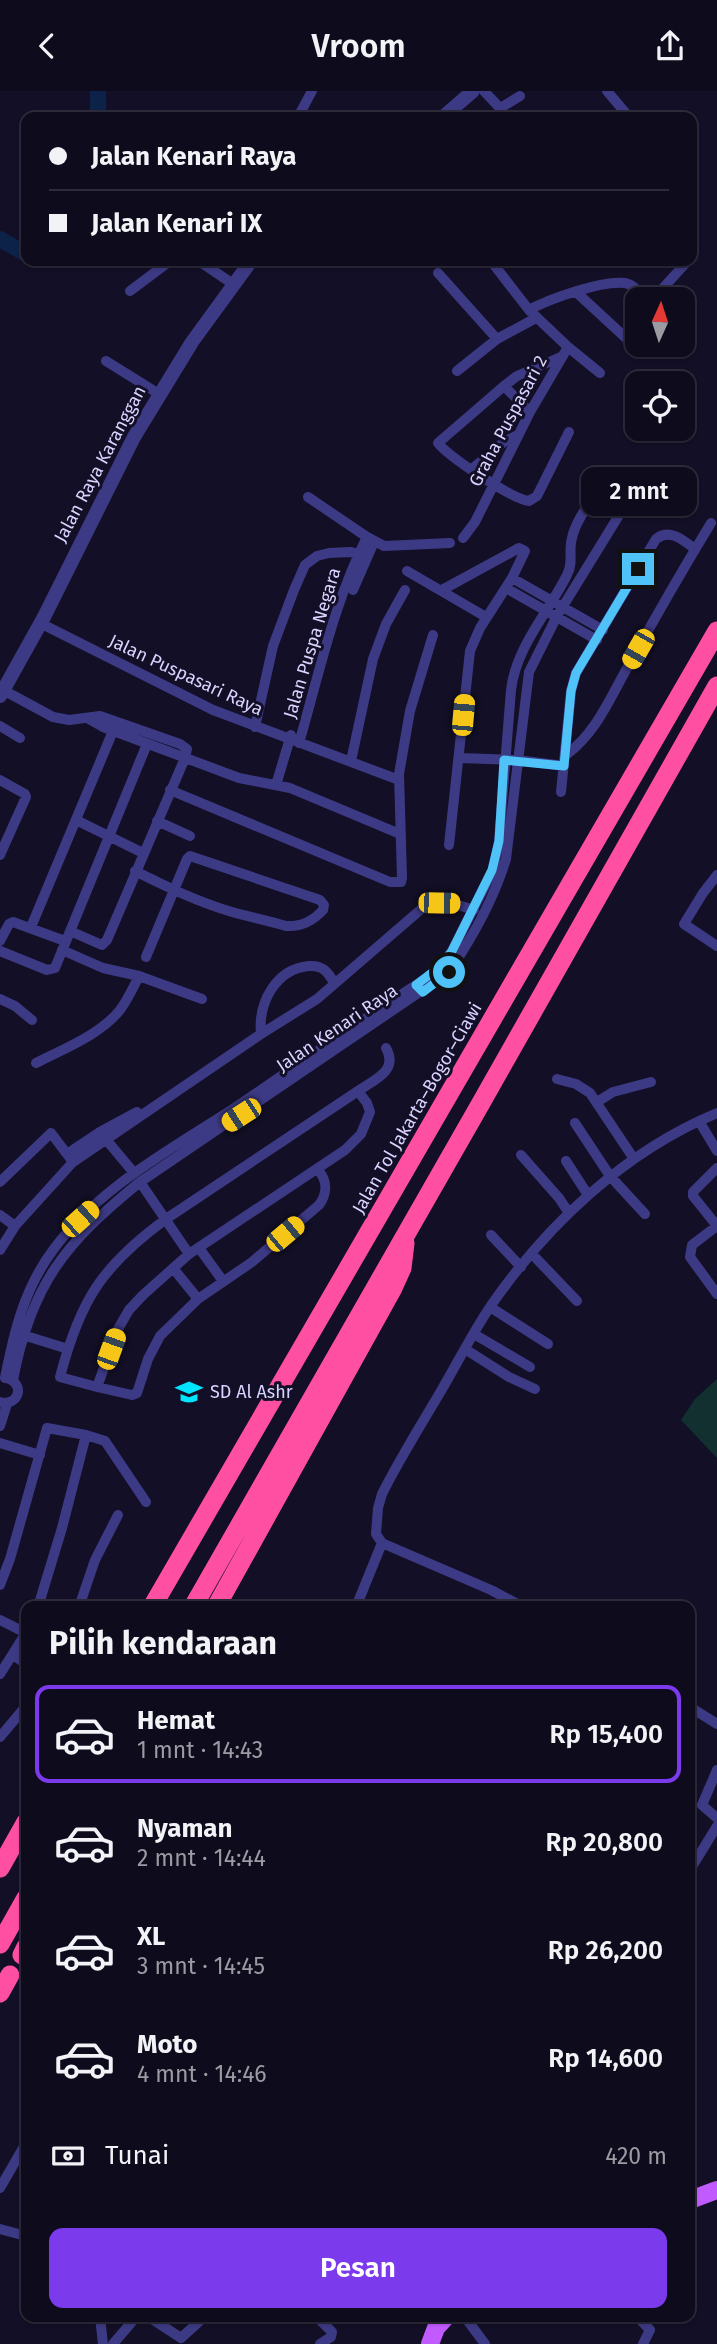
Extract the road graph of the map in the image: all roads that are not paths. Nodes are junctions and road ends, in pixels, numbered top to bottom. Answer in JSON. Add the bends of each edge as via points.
{"nodes":[{"id":1,"x":312,"y":91,"type":"edge"},
{"id":2,"x":473,"y":91,"type":"edge"},
{"id":3,"x":484,"y":91,"type":"edge"},
{"id":4,"x":607,"y":91,"type":"edge"},
{"id":5,"x":520,"y":96,"type":"dead end"},
{"id":6,"x":301,"y":112,"type":"edge"},
{"id":7,"x":449,"y":112,"type":"edge"},
{"id":8,"x":625,"y":112,"type":"edge"},
{"id":9,"x":163,"y":266,"type":"edge"},
{"id":10,"x":206,"y":266,"type":"edge"},
{"id":11,"x":247,"y":266,"type":"edge"},
{"id":12,"x":495,"y":266,"type":"edge"},
{"id":13,"x":683,"y":266,"type":"edge"},
{"id":14,"x":438,"y":273,"type":"dead end"},
{"id":15,"x":233,"y":284,"type":"junction"},
{"id":16,"x":130,"y":291,"type":"dead end"},
{"id":17,"x":576,"y":292,"type":"junction"},
{"id":18,"x":532,"y":314,"type":"junction"},
{"id":19,"x":625,"y":337,"type":"edge"},
{"id":20,"x":498,"y":339,"type":"junction"},
{"id":21,"x":566,"y":351,"type":"junction"},
{"id":22,"x":106,"y":361,"type":"dead end"},
{"id":23,"x":457,"y":371,"type":"dead end"},
{"id":24,"x":600,"y":373,"type":"dead end"},
{"id":25,"x":504,"y":386,"type":"junction"},
{"id":26,"x":159,"y":394,"type":"junction"},
{"id":27,"x":530,"y":412,"type":"junction"},
{"id":28,"x":569,"y":432,"type":"dead end"},
{"id":29,"x":517,"y":435,"type":"junction"},
{"id":30,"x":472,"y":469,"type":"junction"},
{"id":31,"x":494,"y":484,"type":"junction"},
{"id":32,"x":308,"y":497,"type":"dead end"},
{"id":33,"x":711,"y":523,"type":"dead end"},
{"id":34,"x":463,"y":538,"type":"dead end"},
{"id":35,"x":371,"y":540,"type":"junction"},
{"id":36,"x":450,"y":543,"type":"dead end"},
{"id":37,"x":695,"y":549,"type":"junction"},
{"id":38,"x":363,"y":555,"type":"junction"},
{"id":39,"x":407,"y":571,"type":"dead end"},
{"id":40,"x":509,"y":583,"type":"junction"},
{"id":41,"x":405,"y":590,"type":"dead end"},
{"id":42,"x":442,"y":590,"type":"junction"},
{"id":43,"x":555,"y":609,"type":"junction"},
{"id":44,"x":486,"y":617,"type":"junction"},
{"id":45,"x":42,"y":620,"type":"junction"},
{"id":46,"x":717,"y":631,"type":"edge"},
{"id":47,"x":433,"y":635,"type":"dead end"},
{"id":48,"x":600,"y":635,"type":"junction"},
{"id":49,"x":717,"y":686,"type":"edge"},
{"id":50,"x":2,"y":693,"type":"edge"},
{"id":51,"x":88,"y":718,"type":"junction"},
{"id":52,"x":256,"y":724,"type":"junction"},
{"id":53,"x":0,"y":726,"type":"edge"},
{"id":54,"x":113,"y":731,"type":"junction"},
{"id":55,"x":20,"y":738,"type":"dead end"},
{"id":56,"x":299,"y":740,"type":"junction"},
{"id":57,"x":147,"y":744,"type":"junction"},
{"id":58,"x":185,"y":758,"type":"junction"},
{"id":59,"x":460,"y":758,"type":"junction"},
{"id":60,"x":352,"y":759,"type":"junction"},
{"id":61,"x":504,"y":760,"type":"junction"},
{"id":62,"x":517,"y":760,"type":"junction"},
{"id":63,"x":565,"y":761,"type":"junction"},
{"id":64,"x":399,"y":777,"type":"junction"},
{"id":65,"x":0,"y":780,"type":"edge"},
{"id":66,"x":276,"y":785,"type":"junction"},
{"id":67,"x":170,"y":790,"type":"junction"},
{"id":68,"x":561,"y":792,"type":"dead end"},
{"id":69,"x":76,"y":820,"type":"junction"},
{"id":70,"x":157,"y":821,"type":"junction"},
{"id":71,"x":400,"y":834,"type":"junction"},
{"id":72,"x":190,"y":836,"type":"dead end"},
{"id":73,"x":109,"y":837,"type":"junction"},
{"id":74,"x":449,"y":845,"type":"dead end"},
{"id":75,"x":143,"y":853,"type":"junction"},
{"id":76,"x":0,"y":855,"type":"edge"},
{"id":77,"x":135,"y":871,"type":"junction"},
{"id":78,"x":717,"y":875,"type":"edge"},
{"id":79,"x":173,"y":891,"type":"junction"},
{"id":80,"x":473,"y":918,"type":"junction"},
{"id":81,"x":31,"y":927,"type":"junction"},
{"id":82,"x":0,"y":941,"type":"edge"},
{"id":83,"x":66,"y":941,"type":"junction"},
{"id":84,"x":717,"y":946,"type":"edge"},
{"id":85,"x":0,"y":951,"type":"edge"},
{"id":86,"x":146,"y":957,"type":"dead end"},
{"id":87,"x":139,"y":976,"type":"junction"},
{"id":88,"x":334,"y":983,"type":"junction"},
{"id":89,"x":0,"y":999,"type":"edge"},
{"id":90,"x":202,"y":999,"type":"dead end"},
{"id":91,"x":32,"y":1020,"type":"dead end"},
{"id":92,"x":261,"y":1034,"type":"junction"},
{"id":93,"x":386,"y":1048,"type":"dead end"},
{"id":94,"x":36,"y":1063,"type":"dead end"},
{"id":95,"x":557,"y":1079,"type":"dead end"},
{"id":96,"x":651,"y":1082,"type":"dead end"},
{"id":97,"x":358,"y":1091,"type":"junction"},
{"id":98,"x":597,"y":1102,"type":"junction"},
{"id":99,"x":717,"y":1113,"type":"edge"},
{"id":100,"x":699,"y":1121,"type":"junction"},
{"id":101,"x":575,"y":1123,"type":"dead end"},
{"id":102,"x":104,"y":1136,"type":"junction"},
{"id":103,"x":717,"y":1151,"type":"edge"},
{"id":104,"x":521,"y":1155,"type":"dead end"},
{"id":105,"x":70,"y":1158,"type":"junction"},
{"id":106,"x":634,"y":1159,"type":"junction"},
{"id":107,"x":566,"y":1161,"type":"dead end"},
{"id":108,"x":717,"y":1168,"type":"edge"},
{"id":109,"x":318,"y":1170,"type":"junction"},
{"id":110,"x":610,"y":1176,"type":"junction"},
{"id":111,"x":137,"y":1177,"type":"junction"},
{"id":112,"x":0,"y":1182,"type":"edge"},
{"id":113,"x":588,"y":1195,"type":"junction"},
{"id":114,"x":569,"y":1213,"type":"junction"},
{"id":115,"x":0,"y":1215,"type":"edge"},
{"id":116,"x":645,"y":1215,"type":"dead end"},
{"id":117,"x":166,"y":1219,"type":"junction"},
{"id":118,"x":15,"y":1226,"type":"junction"},
{"id":119,"x":717,"y":1226,"type":"edge"},
{"id":120,"x":405,"y":1234,"type":"junction"},
{"id":121,"x":491,"y":1235,"type":"dead end"},
{"id":122,"x":0,"y":1249,"type":"edge"},
{"id":123,"x":194,"y":1251,"type":"junction"},
{"id":124,"x":532,"y":1254,"type":"junction"},
{"id":125,"x":521,"y":1266,"type":"junction"},
{"id":126,"x":173,"y":1268,"type":"junction"},
{"id":127,"x":223,"y":1281,"type":"junction"},
{"id":128,"x":717,"y":1294,"type":"edge"},
{"id":129,"x":198,"y":1299,"type":"junction"},
{"id":130,"x":577,"y":1301,"type":"dead end"},
{"id":131,"x":490,"y":1307,"type":"junction"},
{"id":132,"x":474,"y":1334,"type":"junction"},
{"id":133,"x":23,"y":1335,"type":"junction"},
{"id":134,"x":548,"y":1344,"type":"dead end"},
{"id":135,"x":68,"y":1349,"type":"junction"},
{"id":136,"x":465,"y":1349,"type":"junction"},
{"id":137,"x":530,"y":1367,"type":"dead end"},
{"id":138,"x":6,"y":1379,"type":"edge"},
{"id":139,"x":97,"y":1387,"type":"junction"},
{"id":140,"x":535,"y":1389,"type":"dead end"},
{"id":141,"x":4,"y":1403,"type":"edge"},
{"id":142,"x":0,"y":1426,"type":"edge"},
{"id":143,"x":86,"y":1435,"type":"junction"},
{"id":144,"x":0,"y":1443,"type":"edge"},
{"id":145,"x":40,"y":1455,"type":"junction"},
{"id":146,"x":146,"y":1502,"type":"dead end"},
{"id":147,"x":118,"y":1515,"type":"dead end"},
{"id":148,"x":382,"y":1543,"type":"junction"},
{"id":149,"x":0,"y":1585,"type":"edge"},
{"id":150,"x":40,"y":1601,"type":"edge"},
{"id":151,"x":81,"y":1601,"type":"edge"},
{"id":152,"x":155,"y":1601,"type":"edge"},
{"id":153,"x":196,"y":1601,"type":"edge"},
{"id":154,"x":219,"y":1601,"type":"edge"},
{"id":155,"x":358,"y":1601,"type":"edge"},
{"id":156,"x":512,"y":1601,"type":"edge"},
{"id":157,"x":0,"y":1620,"type":"edge"},
{"id":158,"x":21,"y":1630,"type":"edge"},
{"id":159,"x":21,"y":1641,"type":"edge"},
{"id":160,"x":13,"y":1655,"type":"junction"},
{"id":161,"x":21,"y":1661,"type":"edge"},
{"id":162,"x":0,"y":1674,"type":"edge"},
{"id":163,"x":695,"y":1710,"type":"edge"},
{"id":164,"x":21,"y":1712,"type":"edge"},
{"id":165,"x":717,"y":1724,"type":"edge"},
{"id":166,"x":0,"y":1737,"type":"edge"},
{"id":167,"x":717,"y":1770,"type":"edge"},
{"id":168,"x":717,"y":1818,"type":"edge"},
{"id":169,"x":717,"y":1826,"type":"edge"},
{"id":170,"x":21,"y":1831,"type":"edge"},
{"id":171,"x":695,"y":1862,"type":"edge"},
{"id":172,"x":0,"y":1868,"type":"edge"},
{"id":173,"x":21,"y":1907,"type":"edge"},
{"id":174,"x":0,"y":1944,"type":"edge"},
{"id":175,"x":10,"y":1975,"type":"dead end"},
{"id":176,"x":0,"y":1993,"type":"edge"},
{"id":177,"x":21,"y":2151,"type":"edge"},
{"id":178,"x":0,"y":2187,"type":"edge"},
{"id":179,"x":717,"y":2190,"type":"edge"},
{"id":180,"x":695,"y":2198,"type":"edge"},
{"id":181,"x":0,"y":2229,"type":"edge"},
{"id":182,"x":21,"y":2235,"type":"edge"},
{"id":183,"x":101,"y":2322,"type":"edge"},
{"id":184,"x":132,"y":2322,"type":"edge"},
{"id":185,"x":157,"y":2322,"type":"edge"},
{"id":186,"x":199,"y":2322,"type":"edge"},
{"id":187,"x":322,"y":2322,"type":"edge"},
{"id":188,"x":441,"y":2322,"type":"edge"},
{"id":189,"x":470,"y":2322,"type":"edge"},
{"id":190,"x":642,"y":2322,"type":"edge"},
{"id":191,"x":103,"y":2344,"type":"edge"},
{"id":192,"x":113,"y":2344,"type":"edge"},
{"id":193,"x":320,"y":2344,"type":"edge"},
{"id":194,"x":430,"y":2344,"type":"edge"},
{"id":195,"x":485,"y":2344,"type":"edge"},
{"id":196,"x":643,"y":2344,"type":"edge"}],
"edges":[{"from":1,"to":6,"type":"street"},
{"from":2,"to":7,"type":"street"},
{"from":3,"to":5,"type":"street","via":[[499,107]]},
{"from":4,"to":8,"type":"street"},
{"from":9,"to":16,"type":"street"},
{"from":10,"to":15,"type":"street"},
{"from":11,"to":15,"type":"street","name":"Jalan Raya Karanggan"},
{"from":12,"to":18,"type":"street","name":"Graha Puspasari 2"},
{"from":13,"to":17,"type":"street","via":[[654,298],[626,283]]},
{"from":14,"to":20,"type":"street"},
{"from":15,"to":26,"type":"street","name":"Jalan Raya Karanggan"},
{"from":17,"to":18,"type":"street","via":[[551,300]]},
{"from":17,"to":19,"type":"street"},
{"from":18,"to":20,"type":"street"},
{"from":18,"to":21,"type":"street","name":"Graha Puspasari 2"},
{"from":20,"to":23,"type":"street"},
{"from":21,"to":24,"type":"street"},
{"from":21,"to":25,"type":"street"},
{"from":21,"to":27,"type":"street","name":"Graha Puspasari 2"},
{"from":22,"to":26,"type":"street"},
{"from":25,"to":27,"type":"street"},
{"from":25,"to":30,"type":"street","via":[[439,441]]},
{"from":26,"to":45,"type":"street","name":"Jalan Raya Karanggan"},
{"from":27,"to":29,"type":"street","name":"Graha Puspasari 2"},
{"from":28,"to":31,"type":"street","via":[[534,499],[517,499]]},
{"from":29,"to":30,"type":"street"},
{"from":29,"to":31,"type":"street","name":"Graha Puspasari 2"},
{"from":30,"to":31,"type":"street"},
{"from":31,"to":34,"type":"street","name":"Graha Puspasari 2"},
{"from":32,"to":35,"type":"street"},
{"from":33,"to":37,"type":"street"},
{"from":35,"to":36,"type":"street","via":[[388,547]]},
{"from":35,"to":38,"type":"street"},
{"from":37,"to":48,"type":"street","via":[[669,534],[656,539]]},
{"from":37,"to":63,"type":"street","via":[[601,718]]},
{"from":38,"to":52,"type":"street","via":[[329,553],[305,565],[273,646]]},
{"from":38,"to":56,"type":"street","name":"Jalan Puspa Negara"},
{"from":39,"to":42,"type":"street"},
{"from":40,"to":42,"type":"street","via":[[525,554],[523,549]]},
{"from":40,"to":43,"type":"street"},
{"from":40,"to":44,"type":"street"},
{"from":41,"to":60,"type":"street","via":[[373,659]]},
{"from":42,"to":44,"type":"street"},
{"from":43,"to":43,"type":"street","name":"Jalan Kenari Raya","via":[[569,572],[577,524],[595,497],[612,493],[622,501],[621,512]]},
{"from":43,"to":48,"type":"street"},
{"from":43,"to":61,"type":"street","name":"Jalan Kenari Raya","via":[[516,664]]},
{"from":43,"to":62,"type":"street","name":"Jalan Kenari Raya","via":[[529,672]]},
{"from":44,"to":59,"type":"street","via":[[470,651]]},
{"from":45,"to":50,"type":"street","name":"Jalan Raya Karanggan"},
{"from":45,"to":52,"type":"street","name":"Jalan Puspasari Raya"},
{"from":46,"to":152,"type":"highway","name":"Jalan Tol Jakarta–Bogor–Ciawi"},
{"from":47,"to":64,"type":"street","via":[[410,711]]},
{"from":48,"to":63,"type":"street","via":[[573,681]]},
{"from":49,"to":120,"type":"highway"},
{"from":50,"to":51,"type":"street","via":[[53,717]]},
{"from":51,"to":54,"type":"street"},
{"from":51,"to":58,"type":"street","via":[[100,716],[180,744],[187,749]]},
{"from":52,"to":56,"type":"street","name":"Jalan Puspasari Raya"},
{"from":53,"to":55,"type":"street"},
{"from":54,"to":57,"type":"street"},
{"from":54,"to":69,"type":"street"},
{"from":56,"to":60,"type":"street","name":"Jalan Puspasari Raya"},
{"from":56,"to":66,"type":"street","name":"Jalan Puspa Negara"},
{"from":57,"to":58,"type":"street"},
{"from":57,"to":73,"type":"street"},
{"from":58,"to":66,"type":"street","via":[[239,778]]},
{"from":58,"to":67,"type":"street"},
{"from":59,"to":61,"type":"street"},
{"from":59,"to":74,"type":"street"},
{"from":60,"to":64,"type":"street","name":"Jalan Puspasari Raya"},
{"from":61,"to":62,"type":"street"},
{"from":61,"to":80,"type":"street","name":"Jalan Kenari Raya","via":[[497,853]]},
{"from":62,"to":63,"type":"street"},
{"from":62,"to":80,"type":"street","name":"Jalan Kenari Raya","via":[[506,859],[496,886]]},
{"from":63,"to":68,"type":"street"},
{"from":64,"to":71,"type":"street"},
{"from":65,"to":76,"type":"street","via":[[26,797]]},
{"from":66,"to":71,"type":"street"},
{"from":67,"to":70,"type":"street"},
{"from":67,"to":71,"type":"street","via":[[398,883],[402,878]]},
{"from":69,"to":73,"type":"street"},
{"from":69,"to":81,"type":"street"},
{"from":70,"to":72,"type":"street"},
{"from":70,"to":75,"type":"street"},
{"from":73,"to":75,"type":"street"},
{"from":73,"to":83,"type":"street"},
{"from":75,"to":77,"type":"street"},
{"from":77,"to":79,"type":"street"},
{"from":77,"to":83,"type":"street","via":[[105,944]]},
{"from":78,"to":84,"type":"street","via":[[684,925]]},
{"from":79,"to":79,"type":"street","via":[[192,856],[320,900],[324,909],[303,925],[286,926]]},
{"from":79,"to":86,"type":"street"},
{"from":80,"to":88,"type":"street","via":[[455,904],[426,905]]},
{"from":80,"to":111,"type":"street","name":"Jalan Kenari Raya","via":[[442,965],[419,988]]},
{"from":81,"to":82,"type":"street","via":[[11,922]]},
{"from":81,"to":83,"type":"street"},
{"from":83,"to":85,"type":"street","via":[[50,970]]},
{"from":83,"to":87,"type":"street","via":[[103,968]]},
{"from":87,"to":90,"type":"street"},
{"from":87,"to":94,"type":"street","via":[[111,1018]]},
{"from":88,"to":92,"type":"street"},
{"from":88,"to":92,"type":"street","via":[[323,968],[286,972],[263,1006]]},
{"from":89,"to":91,"type":"street"},
{"from":92,"to":102,"type":"street"},
{"from":93,"to":97,"type":"street","via":[[391,1059],[387,1070]]},
{"from":95,"to":98,"type":"street","via":[[576,1084]]},
{"from":96,"to":98,"type":"street","via":[[613,1092]]},
{"from":97,"to":109,"type":"street","via":[[370,1109],[361,1134]]},
{"from":97,"to":117,"type":"street"},
{"from":98,"to":106,"type":"street"},
{"from":99,"to":100,"type":"street"},
{"from":100,"to":103,"type":"street"},
{"from":100,"to":106,"type":"street"},
{"from":101,"to":110,"type":"street"},
{"from":102,"to":105,"type":"street"},
{"from":102,"to":111,"type":"street"},
{"from":104,"to":114,"type":"street"},
{"from":105,"to":112,"type":"street","via":[[51,1133]]},
{"from":105,"to":118,"type":"street"},
{"from":106,"to":110,"type":"street"},
{"from":107,"to":113,"type":"street"},
{"from":108,"to":119,"type":"street","via":[[693,1192]]},
{"from":109,"to":123,"type":"street"},
{"from":109,"to":127,"type":"street","via":[[325,1185],[319,1205]]},
{"from":110,"to":113,"type":"street"},
{"from":110,"to":116,"type":"street"},
{"from":111,"to":117,"type":"street"},
{"from":111,"to":133,"type":"street","name":"Jalan Kenari Raya","via":[[61,1259],[42,1286]]},
{"from":111,"to":138,"type":"street","name":"Jalan Kenari Raya","via":[[80,1219],[34,1279],[16,1322]]},
{"from":113,"to":114,"type":"street"},
{"from":114,"to":124,"type":"street"},
{"from":115,"to":118,"type":"street"},
{"from":117,"to":123,"type":"street"},
{"from":117,"to":135,"type":"street","via":[[137,1241],[96,1285]]},
{"from":118,"to":122,"type":"street"},
{"from":119,"to":128,"type":"street","via":[[692,1245],[690,1257]]},
{"from":120,"to":153,"type":"highway"},
{"from":120,"to":154,"type":"highway","via":[[398,1279]]},
{"from":121,"to":125,"type":"street"},
{"from":123,"to":126,"type":"street"},
{"from":123,"to":127,"type":"street"},
{"from":124,"to":125,"type":"street"},
{"from":124,"to":130,"type":"street"},
{"from":125,"to":131,"type":"street"},
{"from":126,"to":129,"type":"street"},
{"from":126,"to":139,"type":"street","via":[[129,1311]]},
{"from":127,"to":129,"type":"street"},
{"from":129,"to":139,"type":"street","via":[[160,1336],[137,1393]]},
{"from":131,"to":132,"type":"street"},
{"from":131,"to":134,"type":"street"},
{"from":132,"to":136,"type":"street"},
{"from":132,"to":137,"type":"street"},
{"from":133,"to":135,"type":"street"},
{"from":133,"to":138,"type":"street","name":"Jalan Kenari Raya"},
{"from":135,"to":139,"type":"street","via":[[60,1377]]},
{"from":136,"to":140,"type":"street"},
{"from":136,"to":148,"type":"street","via":[[383,1494],[376,1534]]},
{"from":138,"to":141,"type":"street","via":[[18,1386],[19,1394],[15,1401]]},
{"from":141,"to":142,"type":"street"},
{"from":143,"to":145,"type":"street","via":[[47,1428]]},
{"from":143,"to":146,"type":"street","via":[[108,1444]]},
{"from":143,"to":150,"type":"street"},
{"from":144,"to":145,"type":"street"},
{"from":145,"to":149,"type":"street"},
{"from":147,"to":151,"type":"street"},
{"from":148,"to":155,"type":"street"},
{"from":148,"to":156,"type":"street"},
{"from":157,"to":158,"type":"street"},
{"from":159,"to":160,"type":"street"},
{"from":160,"to":161,"type":"street"},
{"from":160,"to":162,"type":"street"},
{"from":163,"to":165,"type":"street"},
{"from":164,"to":166,"type":"street"},
{"from":167,"to":168,"type":"street","via":[[702,1805]]},
{"from":169,"to":171,"type":"street"},
{"from":170,"to":172,"type":"highway"},
{"from":173,"to":174,"type":"highway"},
{"from":175,"to":176,"type":"highway"},
{"from":177,"to":178,"type":"street"},
{"from":179,"to":180,"type":"main road"},
{"from":181,"to":182,"type":"street"},
{"from":183,"to":191,"type":"street"},
{"from":184,"to":192,"type":"street"},
{"from":185,"to":186,"type":"street","via":[[181,2338]]},
{"from":187,"to":193,"type":"street","via":[[332,2332]]},
{"from":188,"to":194,"type":"main road"},
{"from":189,"to":195,"type":"street"},
{"from":190,"to":196,"type":"street","via":[[649,2330]]}]}
